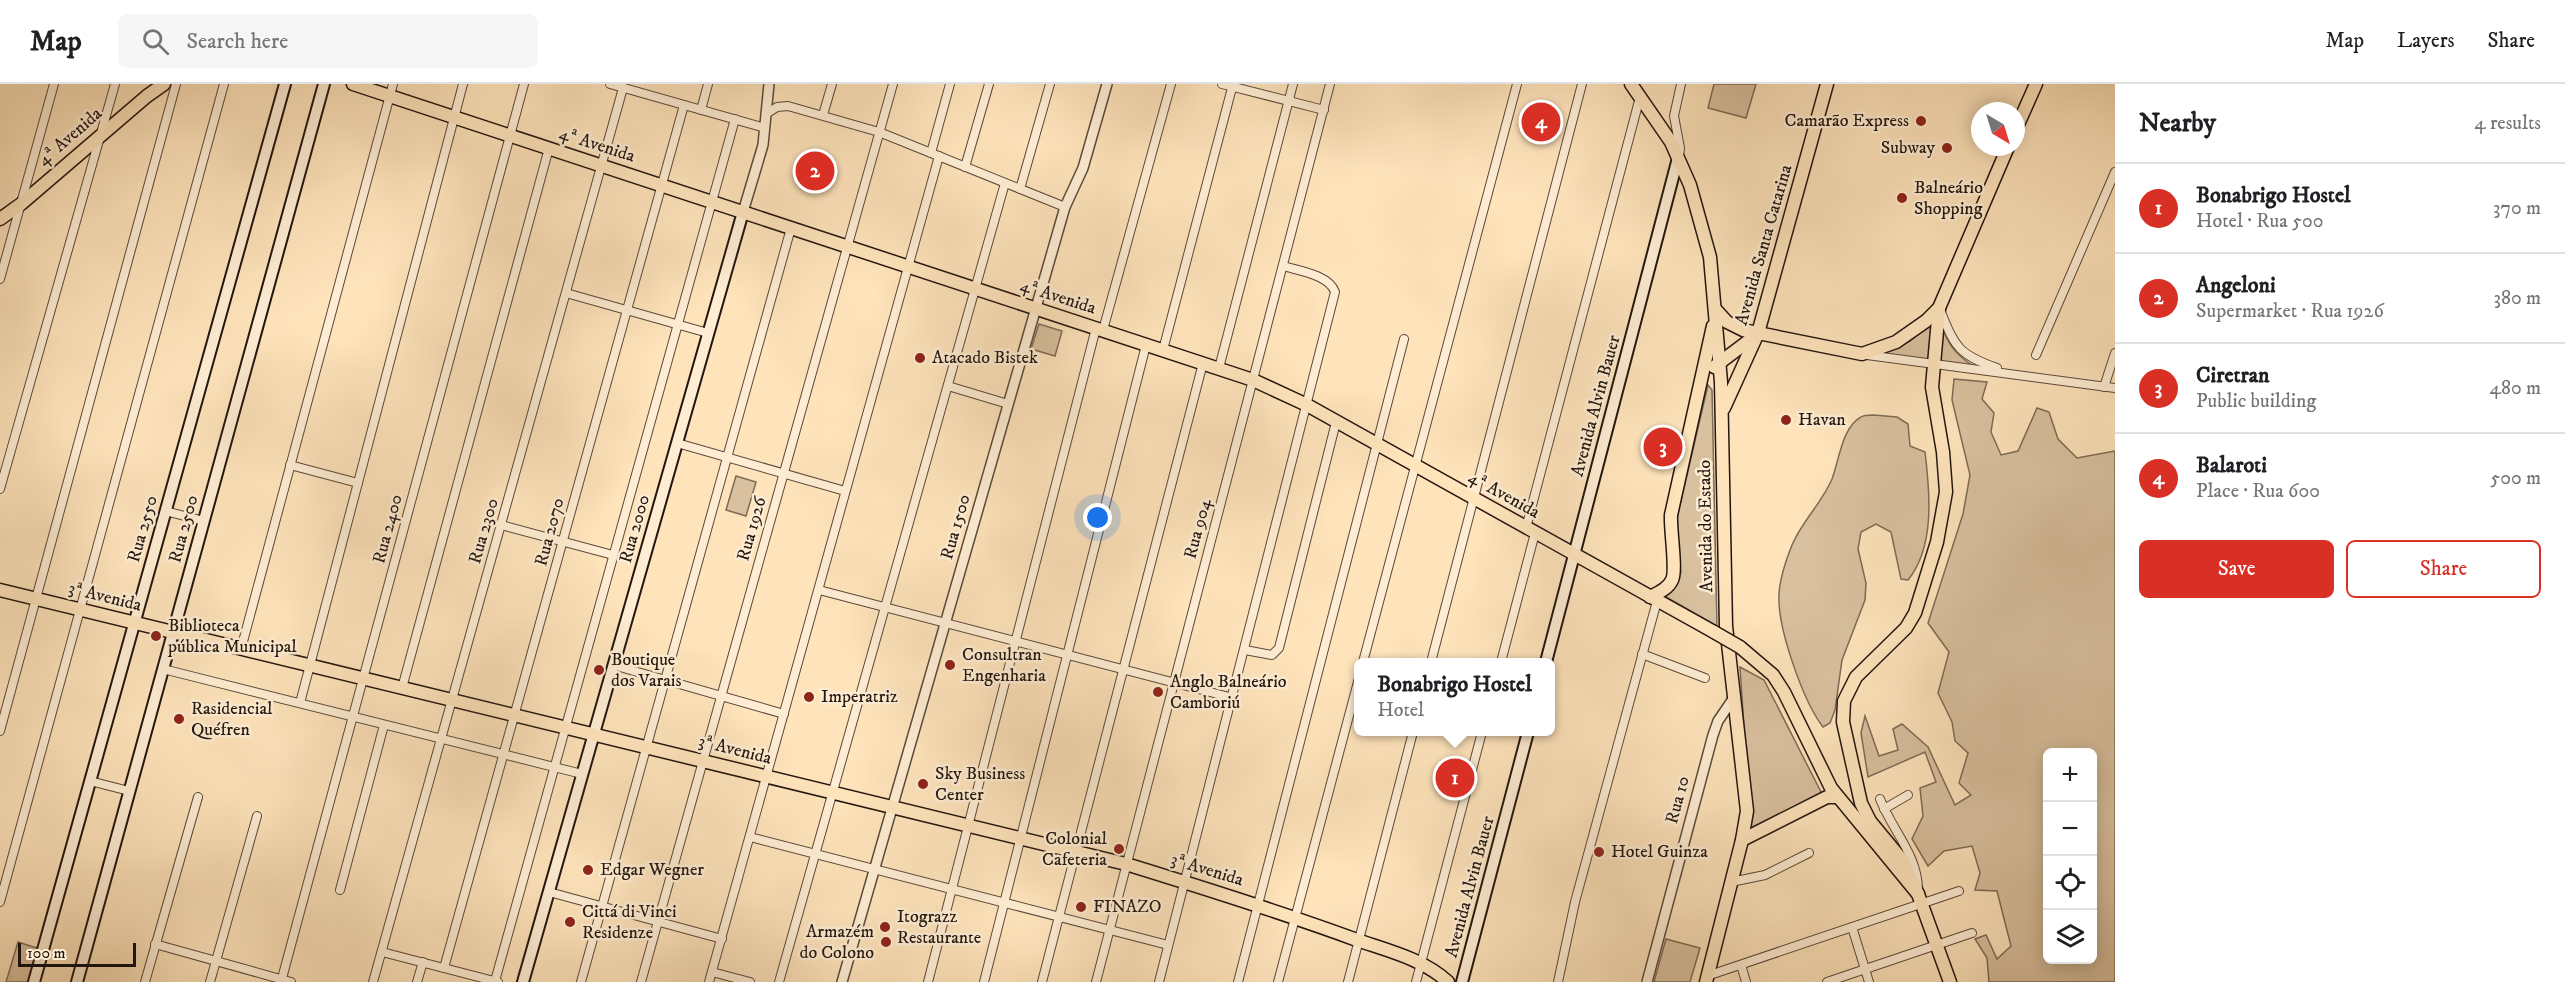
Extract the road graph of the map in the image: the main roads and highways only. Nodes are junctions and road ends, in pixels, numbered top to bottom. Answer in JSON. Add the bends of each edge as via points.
{"nodes":[{"id":1,"x":164,"y":84,"type":"edge"},
{"id":2,"x":285,"y":84,"type":"edge"},
{"id":3,"x":324,"y":84,"type":"edge"},
{"id":4,"x":353,"y":84,"type":"edge"},
{"id":5,"x":1631,"y":84,"type":"edge"},
{"id":6,"x":1827,"y":84,"type":"edge"},
{"id":7,"x":2036,"y":84,"type":"edge"},
{"id":8,"x":391,"y":90,"type":"edge"},
{"id":9,"x":2025,"y":109,"type":"edge"},
{"id":10,"x":2004,"y":156,"type":"edge"},
{"id":11,"x":1678,"y":158,"type":"junction"},
{"id":12,"x":743,"y":212,"type":"junction"},
{"id":13,"x":0,"y":219,"type":"edge"},
{"id":14,"x":1939,"y":308,"type":"junction"},
{"id":15,"x":1716,"y":310,"type":"junction"},
{"id":16,"x":1758,"y":333,"type":"junction"},
{"id":17,"x":1719,"y":363,"type":"junction"},
{"id":18,"x":1702,"y":377,"type":"junction"},
{"id":19,"x":1722,"y":410,"type":"junction"},
{"id":20,"x":1574,"y":555,"type":"junction"},
{"id":21,"x":0,"y":592,"type":"edge"},
{"id":22,"x":1653,"y":599,"type":"junction"},
{"id":23,"x":134,"y":623,"type":"junction"},
{"id":24,"x":173,"y":632,"type":"junction"},
{"id":25,"x":1547,"y":658,"type":"edge"},
{"id":26,"x":594,"y":734,"type":"junction"},
{"id":27,"x":1527,"y":736,"type":"edge"},
{"id":28,"x":1837,"y":797,"type":"junction"},
{"id":29,"x":1742,"y":840,"type":"junction"},
{"id":30,"x":1920,"y":898,"type":"junction"},
{"id":31,"x":1706,"y":979,"type":"edge"},
{"id":32,"x":34,"y":982,"type":"edge"},
{"id":33,"x":77,"y":982,"type":"edge"},
{"id":34,"x":523,"y":982,"type":"edge"},
{"id":35,"x":1448,"y":982,"type":"edge"},
{"id":36,"x":1462,"y":982,"type":"edge"},
{"id":37,"x":1950,"y":982,"type":"edge"}],
"edges":[{"from":1,"to":13,"type":"main road","name":"4ª Avenida"},
{"from":2,"to":23,"type":"main road","name":"Rua 2550"},
{"from":3,"to":24,"type":"main road","name":"Rua 2500"},
{"from":4,"to":8,"type":"main road","name":"4ª Avenida"},
{"from":5,"to":11,"type":"main road","name":"Avenida do Estado","via":[[1664,129]]},
{"from":6,"to":16,"type":"main road","name":"Avenida Santa Catarina"},
{"from":7,"to":9,"type":"main road"},
{"from":8,"to":12,"type":"main road","name":"4ª Avenida","via":[[454,117]]},
{"from":10,"to":14,"type":"main road"},
{"from":11,"to":15,"type":"main road","name":"Avenida do Estado","via":[[1706,238]]},
{"from":11,"to":20,"type":"main road","name":"Avenida Alvin Bauer"},
{"from":12,"to":20,"type":"main road","name":"4ª Avenida","via":[[1253,380],[1307,405]]},
{"from":12,"to":26,"type":"main road","name":"Rua 2000"},
{"from":14,"to":16,"type":"main road","via":[[1896,342],[1862,354]]},
{"from":14,"to":30,"type":"main road","via":[[1932,387],[1946,492],[1930,569],[1919,606],[1906,628],[1850,688],[1844,701],[1843,722],[1861,803],[1870,821],[1903,861]]},
{"from":15,"to":16,"type":"main road","via":[[1733,326]]},
{"from":15,"to":17,"type":"main road","name":"Avenida do Estado"},
{"from":15,"to":18,"type":"main road"},
{"from":16,"to":17,"type":"main road"},
{"from":16,"to":19,"type":"main road","name":"Avenida Santa Catarina"},
{"from":17,"to":18,"type":"main road"},
{"from":17,"to":19,"type":"main road","name":"Avenida do Estado"},
{"from":18,"to":22,"type":"main road","via":[[1671,515],[1675,573],[1668,586]]},
{"from":19,"to":29,"type":"main road","name":"Avenida do Estado","via":[[1725,603],[1747,811]]},
{"from":20,"to":22,"type":"main road","name":"4ª Avenida"},
{"from":20,"to":25,"type":"main road","name":"Avenida Alvin Bauer"},
{"from":21,"to":23,"type":"main road","name":"3ª Avenida"},
{"from":22,"to":28,"type":"main road","name":"4ª Avenida","bridge":true,"via":[[1762,663],[1784,692]]},
{"from":23,"to":24,"type":"main road","name":"3ª Avenida"},
{"from":23,"to":32,"type":"main road","name":"Rua 2550"},
{"from":24,"to":26,"type":"main road","name":"3ª Avenida"},
{"from":24,"to":33,"type":"main road","name":"Rua 2500"},
{"from":26,"to":34,"type":"main road","name":"Rua 2000"},
{"from":26,"to":35,"type":"main road","name":"3ª Avenida","via":[[1126,864],[1359,940],[1421,963]]},
{"from":27,"to":36,"type":"main road","name":"Avenida Alvin Bauer"},
{"from":28,"to":29,"type":"main road","via":[[1827,797]]},
{"from":28,"to":30,"type":"main road","name":"4ª Avenida"},
{"from":29,"to":31,"type":"main road","name":"Avenida do Estado"},
{"from":30,"to":37,"type":"main road"}]}
